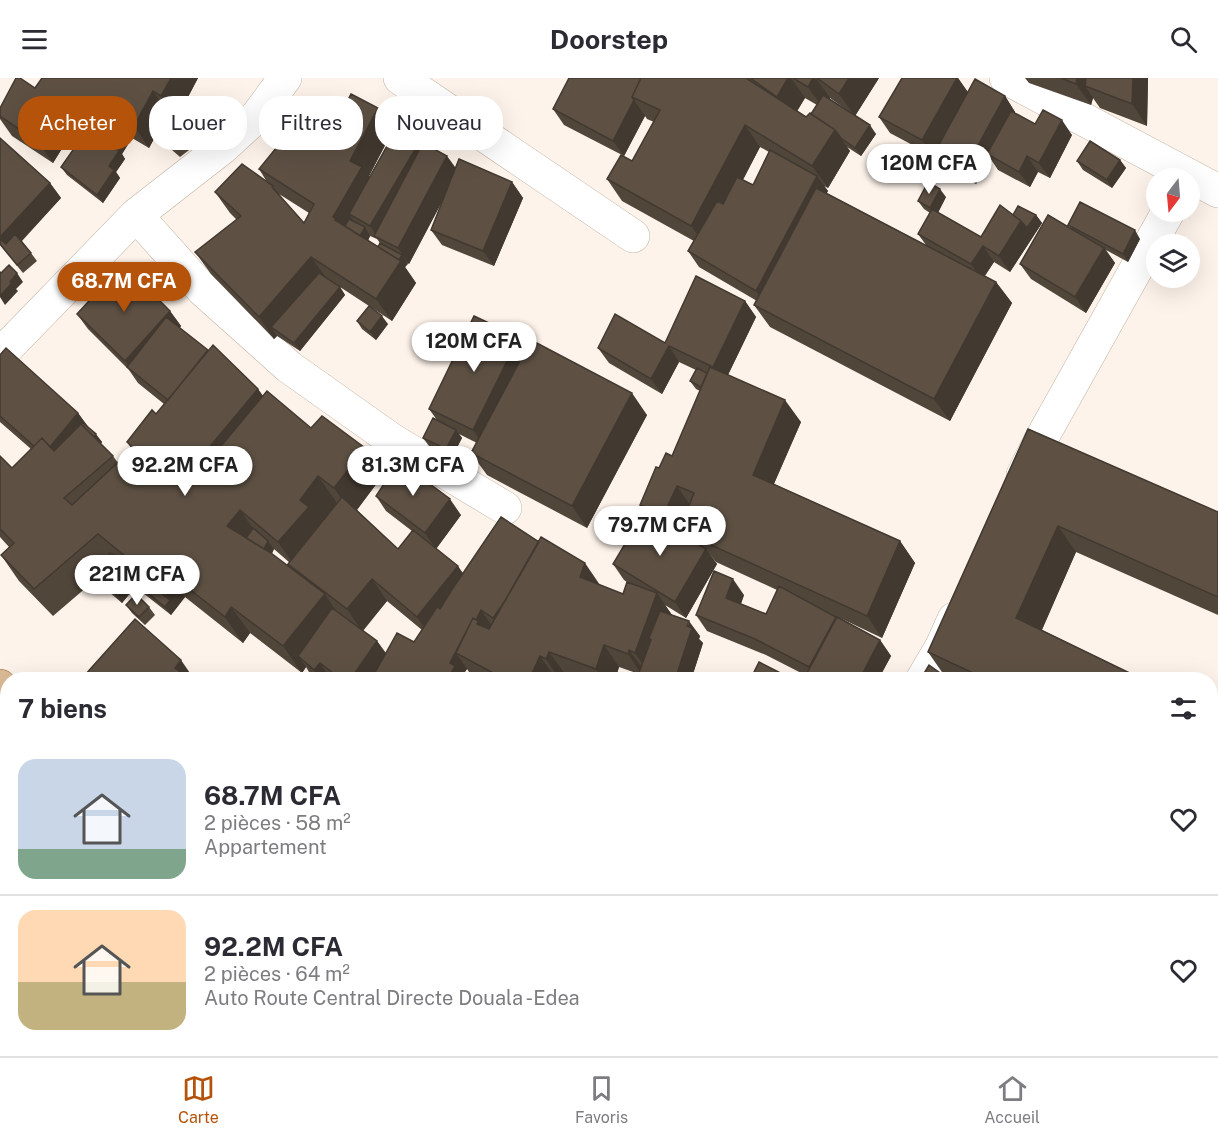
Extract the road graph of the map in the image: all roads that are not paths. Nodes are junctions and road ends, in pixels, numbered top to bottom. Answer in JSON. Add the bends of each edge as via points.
{"nodes":[{"id":1,"x":285,"y":78,"type":"edge"},
{"id":2,"x":400,"y":78,"type":"edge"},
{"id":3,"x":1006,"y":78,"type":"edge"},
{"id":4,"x":1171,"y":168,"type":"edge"},
{"id":5,"x":1200,"y":183,"type":"edge"},
{"id":6,"x":1218,"y":191,"type":"edge"},
{"id":7,"x":136,"y":215,"type":"junction"},
{"id":8,"x":1162,"y":222,"type":"edge"},
{"id":9,"x":633,"y":236,"type":"dead end"},
{"id":10,"x":0,"y":355,"type":"edge"},
{"id":11,"x":1013,"y":496,"type":"edge"},
{"id":12,"x":506,"y":508,"type":"dead end"},
{"id":13,"x":967,"y":593,"type":"edge"},
{"id":14,"x":927,"y":672,"type":"edge"}],
"edges":[{"from":1,"to":7,"type":"street","via":[[257,116]]},
{"from":2,"to":9,"type":"street"},
{"from":3,"to":4,"type":"street"},
{"from":5,"to":6,"type":"street"},
{"from":7,"to":10,"type":"street"},
{"from":7,"to":12,"type":"street","via":[[203,290],[290,367],[392,440]]},
{"from":8,"to":11,"type":"street"},
{"from":13,"to":14,"type":"street"}]}
